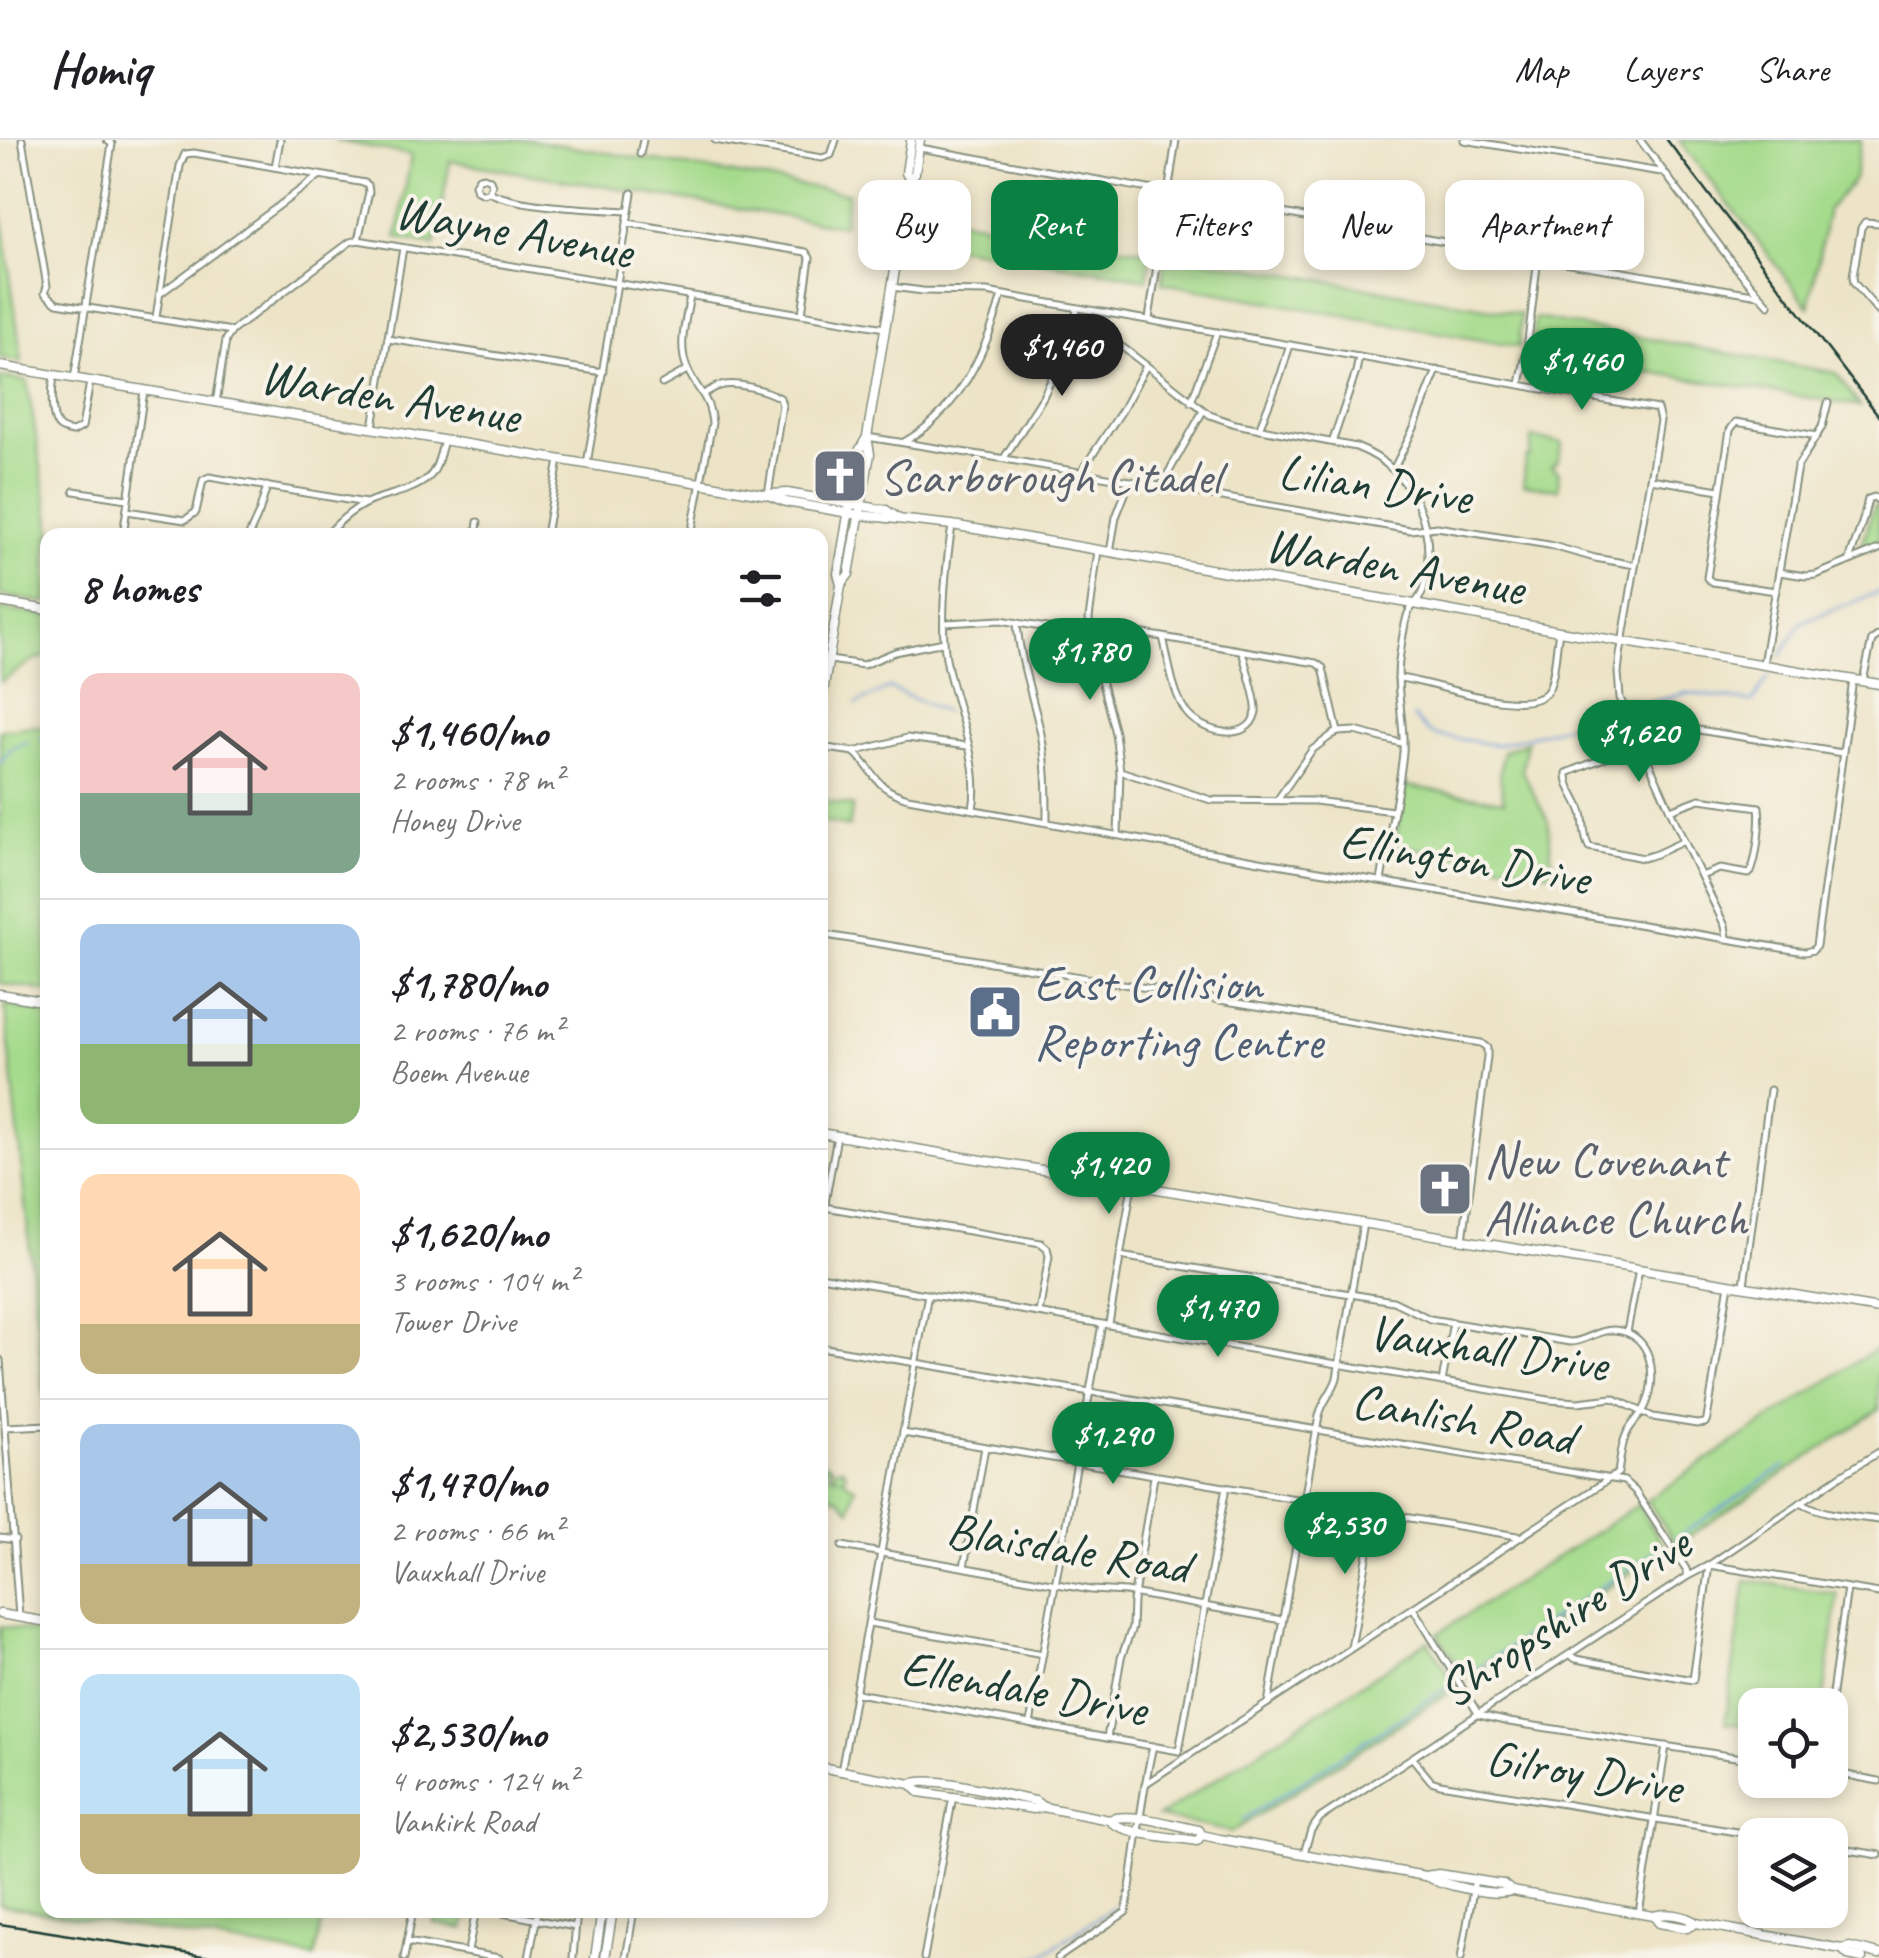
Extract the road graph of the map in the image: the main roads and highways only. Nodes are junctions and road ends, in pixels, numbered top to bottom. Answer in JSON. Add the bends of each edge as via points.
{"nodes":[{"id":1,"x":915,"y":143,"type":"edge"},
{"id":2,"x":0,"y":366,"type":"edge"},
{"id":3,"x":868,"y":437,"type":"junction"},
{"id":4,"x":848,"y":508,"type":"junction"},
{"id":5,"x":860,"y":510,"type":"junction"},
{"id":6,"x":841,"y":585,"type":"junction"},
{"id":7,"x":0,"y":602,"type":"edge"},
{"id":8,"x":40,"y":609,"type":"edge"},
{"id":9,"x":828,"y":670,"type":"edge"},
{"id":10,"x":1879,"y":684,"type":"edge"},
{"id":11,"x":0,"y":997,"type":"edge"},
{"id":12,"x":40,"y":1001,"type":"edge"},
{"id":13,"x":828,"y":1134,"type":"edge"},
{"id":14,"x":1879,"y":1309,"type":"edge"},
{"id":15,"x":0,"y":1614,"type":"edge"},
{"id":16,"x":40,"y":1621,"type":"edge"},
{"id":17,"x":828,"y":1770,"type":"edge"},
{"id":18,"x":911,"y":1784,"type":"junction"},
{"id":19,"x":956,"y":1785,"type":"junction"},
{"id":20,"x":954,"y":1796,"type":"junction"},
{"id":21,"x":1043,"y":1808,"type":"junction"},
{"id":22,"x":1110,"y":1820,"type":"junction"},
{"id":23,"x":1202,"y":1835,"type":"junction"},
{"id":24,"x":601,"y":1918,"type":"edge"},
{"id":25,"x":612,"y":1918,"type":"edge"},
{"id":26,"x":1842,"y":1950,"type":"junction"},
{"id":27,"x":1879,"y":1954,"type":"edge"},
{"id":28,"x":595,"y":1958,"type":"edge"},
{"id":29,"x":605,"y":1958,"type":"edge"},
{"id":30,"x":1862,"y":1958,"type":"edge"}],
"edges":[{"from":1,"to":3,"type":"main road"},
{"from":2,"to":4,"type":"main road","name":"Warden Avenue"},
{"from":3,"to":4,"type":"main road","via":[[858,452]]},
{"from":3,"to":5,"type":"main road"},
{"from":4,"to":5,"type":"main road","name":"Warden Avenue"},
{"from":4,"to":6,"type":"main road"},
{"from":5,"to":6,"type":"main road","via":[[849,574]]},
{"from":5,"to":10,"type":"main road","name":"Warden Avenue"},
{"from":6,"to":9,"type":"main road"},
{"from":7,"to":8,"type":"main road"},
{"from":11,"to":12,"type":"main road"},
{"from":13,"to":14,"type":"main road"},
{"from":15,"to":16,"type":"main road"},
{"from":17,"to":18,"type":"main road"},
{"from":18,"to":19,"type":"main road"},
{"from":18,"to":20,"type":"main road","via":[[919,1792]]},
{"from":19,"to":20,"type":"main road"},
{"from":19,"to":21,"type":"main road"},
{"from":20,"to":21,"type":"main road"},
{"from":21,"to":22,"type":"main road"},
{"from":22,"to":23,"type":"main road","via":[[1139,1819]]},
{"from":22,"to":23,"type":"main road","via":[[1116,1828],[1197,1840]]},
{"from":23,"to":26,"type":"main road","via":[[1503,1884],[1512,1891]]},
{"from":24,"to":28,"type":"main road"},
{"from":25,"to":29,"type":"main road"},
{"from":26,"to":27,"type":"main road"},
{"from":26,"to":30,"type":"main road"}]}
